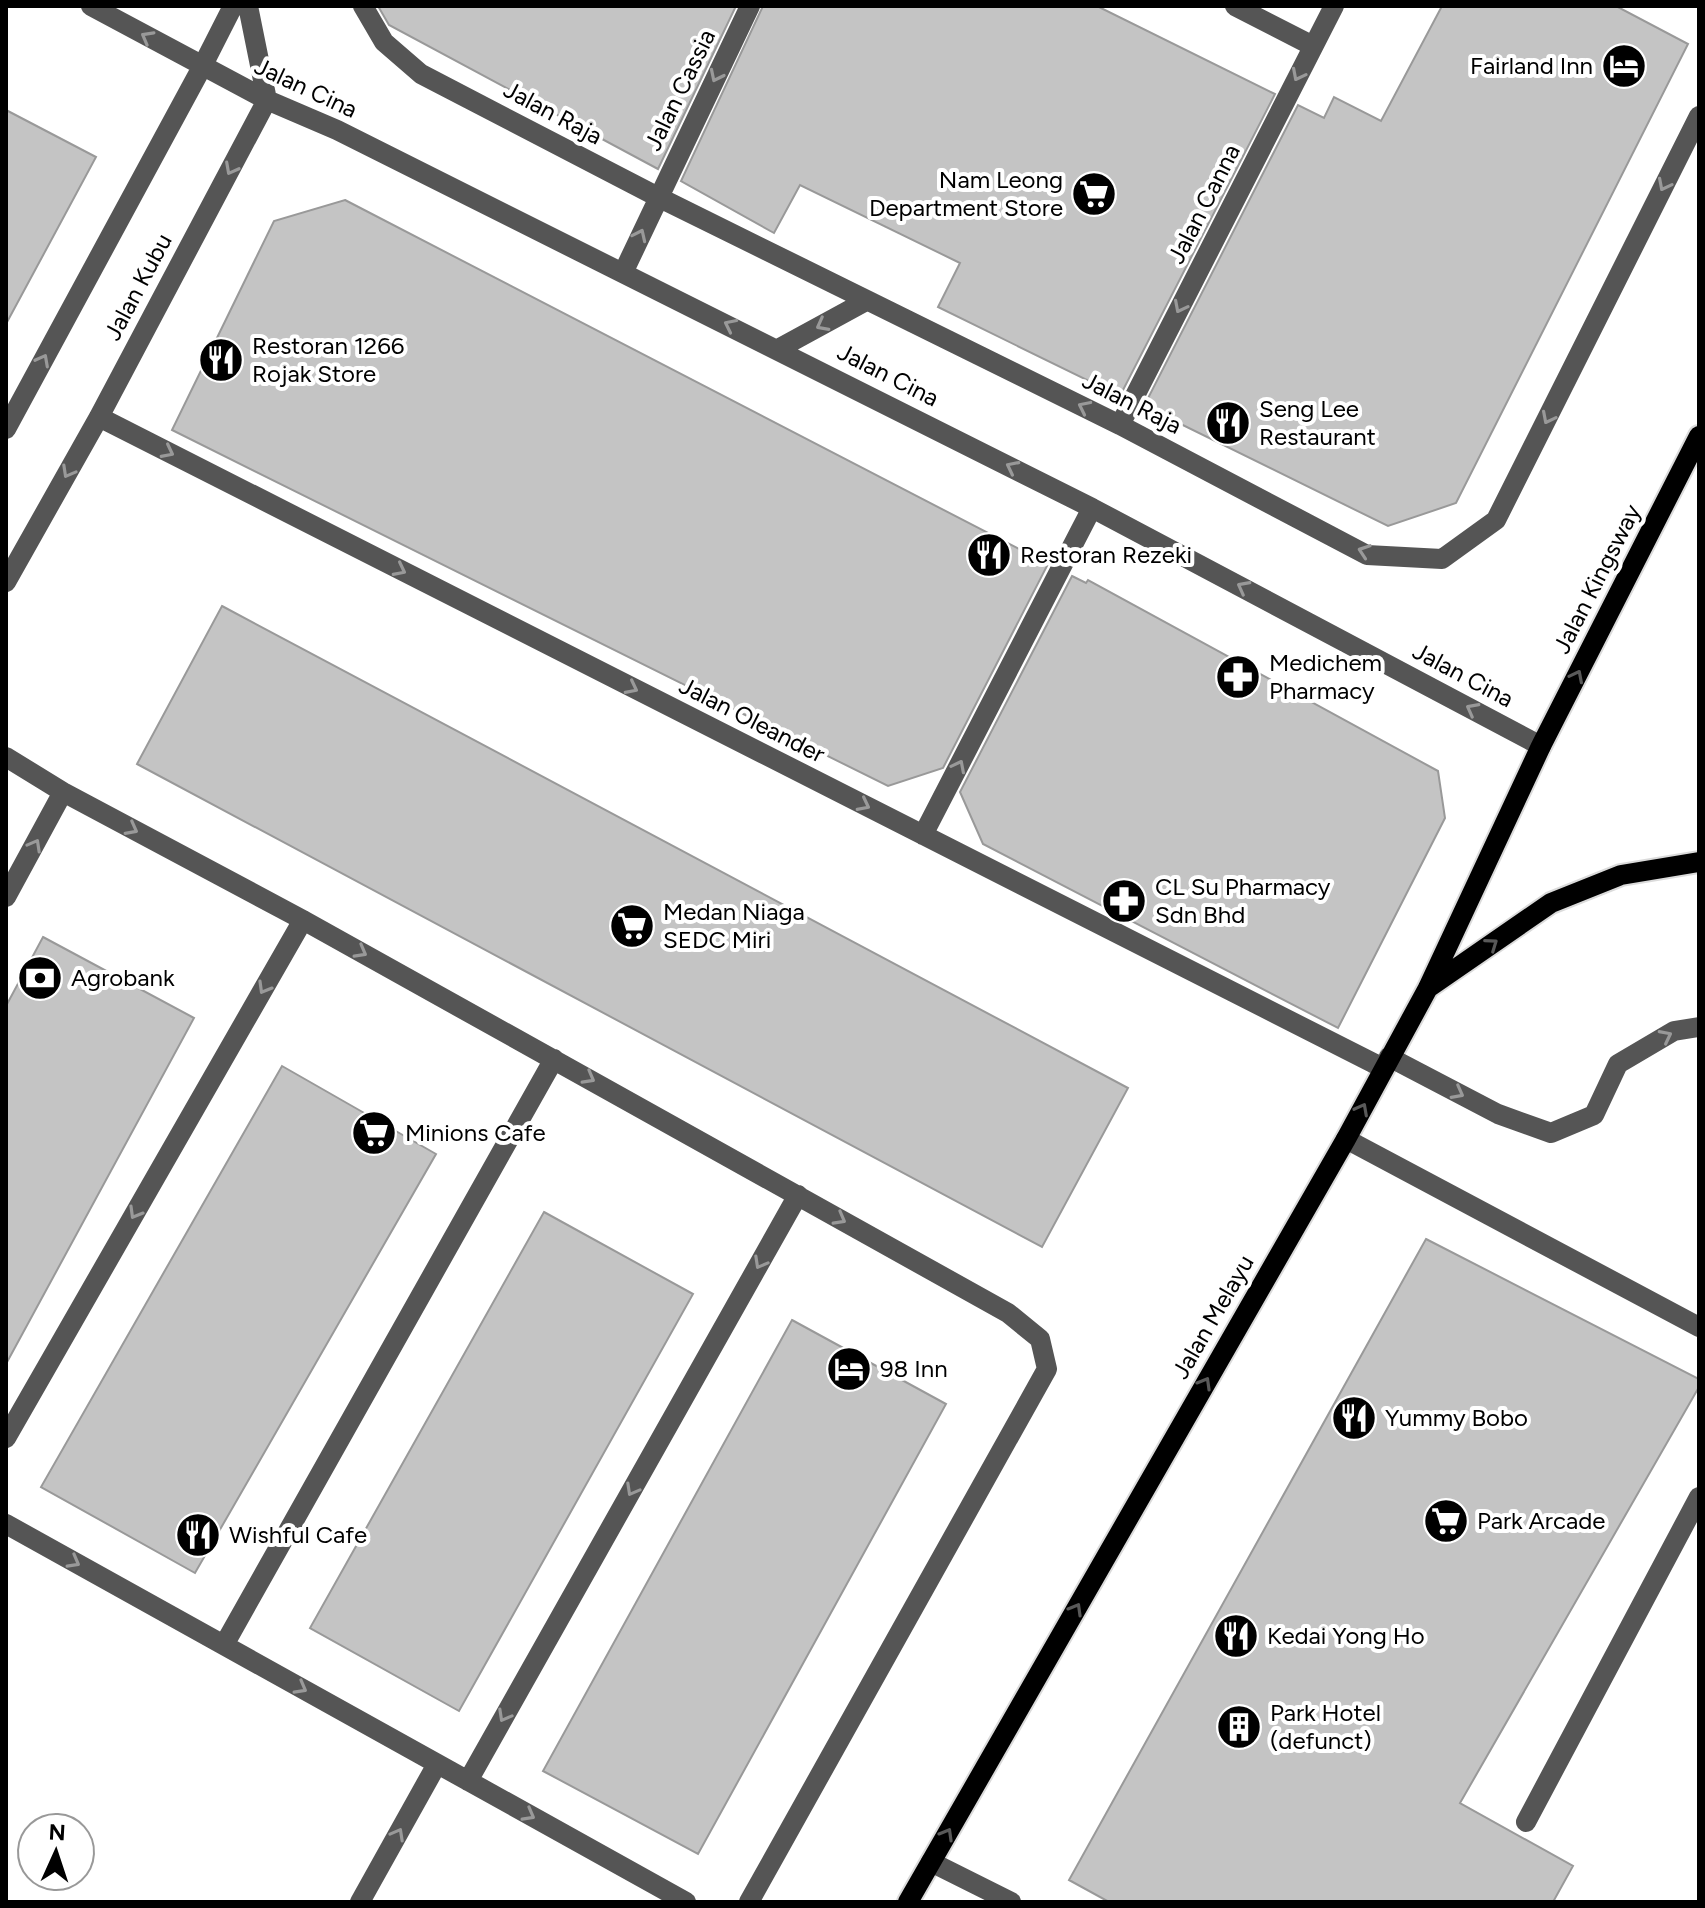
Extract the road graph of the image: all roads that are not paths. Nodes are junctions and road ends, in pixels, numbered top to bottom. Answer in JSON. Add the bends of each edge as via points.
{"nodes":[{"id":1,"x":91,"y":6,"type":"edge"},
{"id":2,"x":233,"y":6,"type":"edge"},
{"id":3,"x":248,"y":6,"type":"edge"},
{"id":4,"x":363,"y":6,"type":"edge"},
{"id":5,"x":750,"y":6,"type":"edge"},
{"id":6,"x":1235,"y":6,"type":"edge"},
{"id":7,"x":1334,"y":6,"type":"edge"},
{"id":8,"x":1313,"y":46,"type":"junction"},
{"id":9,"x":202,"y":67,"type":"junction"},
{"id":10,"x":267,"y":100,"type":"junction"},
{"id":11,"x":1699,"y":116,"type":"edge"},
{"id":12,"x":658,"y":197,"type":"junction"},
{"id":13,"x":623,"y":273,"type":"junction"},
{"id":14,"x":866,"y":301,"type":"junction"},
{"id":15,"x":778,"y":349,"type":"junction"},
{"id":16,"x":99,"y":417,"type":"junction"},
{"id":17,"x":1120,"y":425,"type":"junction"},
{"id":18,"x":6,"y":429,"type":"edge"},
{"id":19,"x":1699,"y":436,"type":"edge"},
{"id":20,"x":1092,"y":508,"type":"junction"},
{"id":21,"x":6,"y":582,"type":"edge"},
{"id":22,"x":1541,"y":746,"type":"junction"},
{"id":23,"x":6,"y":757,"type":"edge"},
{"id":24,"x":63,"y":792,"type":"junction"},
{"id":25,"x":923,"y":835,"type":"junction"},
{"id":26,"x":1699,"y":862,"type":"edge"},
{"id":27,"x":6,"y":897,"type":"edge"},
{"id":28,"x":303,"y":920,"type":"junction"},
{"id":29,"x":1428,"y":988,"type":"junction"},
{"id":30,"x":1699,"y":1027,"type":"edge"},
{"id":31,"x":554,"y":1059,"type":"junction"},
{"id":32,"x":1386,"y":1062,"type":"junction"},
{"id":33,"x":1346,"y":1139,"type":"junction"},
{"id":34,"x":798,"y":1195,"type":"junction"},
{"id":35,"x":1699,"y":1327,"type":"edge"},
{"id":36,"x":6,"y":1438,"type":"edge"},
{"id":37,"x":1699,"y":1497,"type":"edge"},
{"id":38,"x":6,"y":1524,"type":"edge"},
{"id":39,"x":224,"y":1645,"type":"junction"},
{"id":40,"x":437,"y":1764,"type":"junction"},
{"id":41,"x":468,"y":1781,"type":"junction"},
{"id":42,"x":1526,"y":1822,"type":"dead end"},
{"id":43,"x":931,"y":1862,"type":"junction"},
{"id":44,"x":360,"y":1902,"type":"edge"},
{"id":45,"x":686,"y":1902,"type":"edge"},
{"id":46,"x":749,"y":1902,"type":"edge"},
{"id":47,"x":908,"y":1902,"type":"edge"},
{"id":48,"x":1011,"y":1902,"type":"edge"}],
"edges":[{"from":9,"to":1,"type":"street","name":"Jalan Cina","one_way":true},
{"from":2,"to":9,"type":"street","name":"Jalan Kubu"},
{"from":3,"to":10,"type":"street"},
{"from":4,"to":12,"type":"street","name":"Jalan Raja","via":[[384,42],[421,74]]},
{"from":5,"to":12,"type":"street","name":"Jalan Cassia","one_way":true},
{"from":6,"to":8,"type":"street"},
{"from":7,"to":8,"type":"street","name":"Jalan Canna"},
{"from":8,"to":17,"type":"street","name":"Jalan Canna","one_way":true},
{"from":9,"to":10,"type":"street","name":"Jalan Cina"},
{"from":18,"to":9,"type":"street","name":"Jalan Kubu","one_way":true},
{"from":10,"to":13,"type":"street","name":"Jalan Cina"},
{"from":10,"to":16,"type":"street","name":"Jalan Kubu","one_way":true},
{"from":11,"to":17,"type":"street","name":"Jalan Raja","one_way":true,"via":[[1496,520],[1442,559],[1367,555]]},
{"from":13,"to":12,"type":"street","name":"Jalan Cassia","one_way":true},
{"from":12,"to":14,"type":"street","name":"Jalan Raja"},
{"from":15,"to":13,"type":"street","name":"Jalan Cina","one_way":true},
{"from":14,"to":15,"type":"street","one_way":true},
{"from":17,"to":14,"type":"street","name":"Jalan Raja","one_way":true},
{"from":20,"to":15,"type":"street","name":"Jalan Cina","one_way":true},
{"from":16,"to":21,"type":"street","name":"Jalan Kubu","one_way":true},
{"from":16,"to":25,"type":"street","name":"Jalan Oleander","one_way":true},
{"from":22,"to":19,"type":"main road","name":"Jalan Kingsway","one_way":true},
{"from":22,"to":20,"type":"street","name":"Jalan Cina","one_way":true},
{"from":25,"to":20,"type":"street","one_way":true},
{"from":22,"to":29,"type":"main road","name":"Jalan Melayu"},
{"from":23,"to":24,"type":"street"},
{"from":27,"to":24,"type":"street","one_way":true},
{"from":24,"to":28,"type":"street","one_way":true},
{"from":25,"to":32,"type":"street","name":"Jalan Oleander"},
{"from":29,"to":26,"type":"main road","one_way":true,"via":[[1551,903],[1621,875]]},
{"from":28,"to":31,"type":"street","one_way":true},
{"from":28,"to":36,"type":"street","one_way":true},
{"from":29,"to":32,"type":"main road","name":"Jalan Melayu"},
{"from":32,"to":30,"type":"street","name":"Jalan Oleander","one_way":true,"via":[[1551,1133],[1594,1115],[1618,1064],[1674,1031]]},
{"from":31,"to":34,"type":"street","one_way":true},
{"from":31,"to":39,"type":"street"},
{"from":33,"to":32,"type":"main road","name":"Jalan Melayu","one_way":true},
{"from":33,"to":35,"type":"street"},
{"from":43,"to":33,"type":"main road","name":"Jalan Melayu","one_way":true},
{"from":34,"to":41,"type":"street","one_way":true},
{"from":34,"to":46,"type":"street","one_way":true,"via":[[1008,1313],[1040,1339],[1047,1369]]},
{"from":37,"to":42,"type":"street"},
{"from":38,"to":39,"type":"street","one_way":true},
{"from":39,"to":40,"type":"street","one_way":true},
{"from":40,"to":41,"type":"street"},
{"from":44,"to":40,"type":"street","one_way":true},
{"from":41,"to":45,"type":"street","one_way":true},
{"from":43,"to":47,"type":"main road","name":"Jalan Melayu"},
{"from":43,"to":48,"type":"street"}]}
